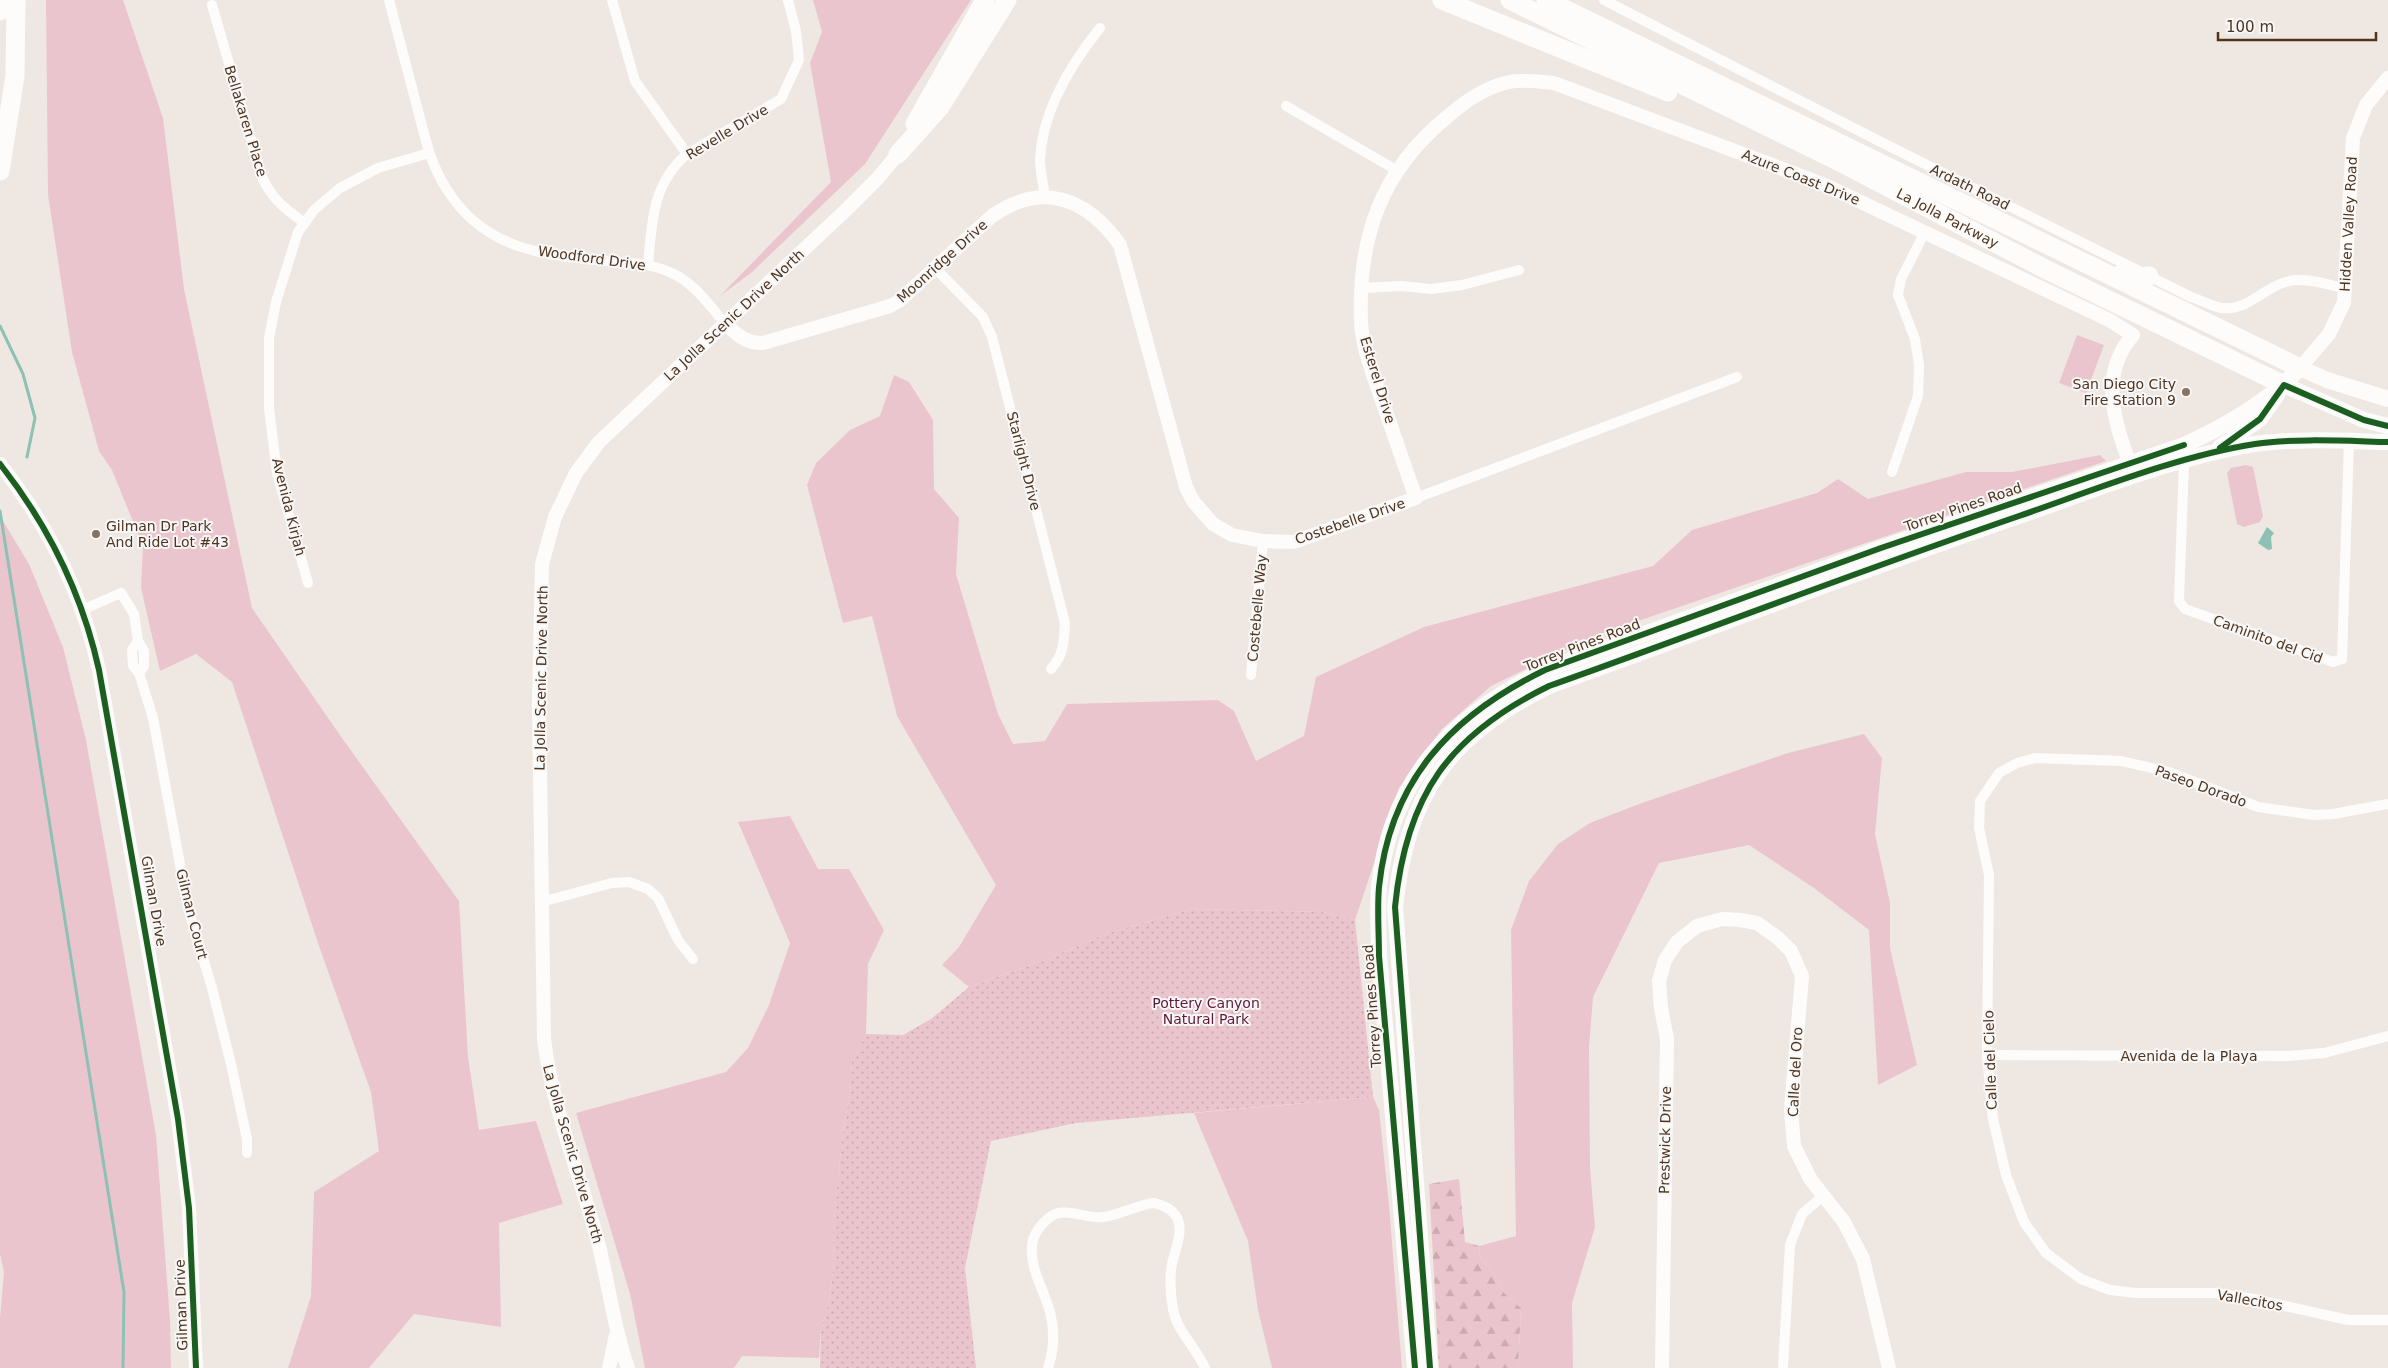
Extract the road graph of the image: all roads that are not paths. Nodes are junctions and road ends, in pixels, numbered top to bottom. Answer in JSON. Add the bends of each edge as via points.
{"nodes":[{"id":1,"x":2,"y":0,"type":"edge"},
{"id":2,"x":16,"y":0,"type":"edge"},
{"id":3,"x":389,"y":0,"type":"edge"},
{"id":4,"x":612,"y":0,"type":"edge"},
{"id":5,"x":788,"y":0,"type":"edge"},
{"id":6,"x":986,"y":0,"type":"edge"},
{"id":7,"x":1007,"y":0,"type":"edge"},
{"id":8,"x":1442,"y":0,"type":"edge"},
{"id":9,"x":1510,"y":0,"type":"edge"},
{"id":10,"x":1546,"y":0,"type":"edge"},
{"id":11,"x":1604,"y":0,"type":"edge"},
{"id":12,"x":212,"y":5,"type":"dead end"},
{"id":13,"x":0,"y":11,"type":"edge"},
{"id":14,"x":1100,"y":28,"type":"dead end"},
{"id":15,"x":2388,"y":78,"type":"edge"},
{"id":16,"x":1508,"y":82,"type":"joint"},
{"id":17,"x":1286,"y":106,"type":"dead end"},
{"id":18,"x":429,"y":153,"type":"junction"},
{"id":19,"x":688,"y":154,"type":"junction"},
{"id":20,"x":898,"y":154,"type":"junction"},
{"id":21,"x":1822,"y":154,"type":"junction"},
{"id":22,"x":1396,"y":170,"type":"junction"},
{"id":23,"x":0,"y":171,"type":"edge"},
{"id":24,"x":1045,"y":198,"type":"junction"},
{"id":25,"x":304,"y":223,"type":"junction"},
{"id":26,"x":1925,"y":232,"type":"junction"},
{"id":27,"x":648,"y":265,"type":"junction"},
{"id":28,"x":2095,"y":267,"type":"junction"},
{"id":29,"x":936,"y":269,"type":"junction"},
{"id":30,"x":1519,"y":270,"type":"dead end"},
{"id":31,"x":2149,"y":276,"type":"junction"},
{"id":32,"x":1362,"y":288,"type":"junction"},
{"id":33,"x":2346,"y":289,"type":"junction"},
{"id":34,"x":725,"y":324,"type":"junction"},
{"id":35,"x":2300,"y":368,"type":"junction"},
{"id":36,"x":1737,"y":377,"type":"dead end"},
{"id":37,"x":2284,"y":385,"type":"junction"},
{"id":38,"x":2388,"y":399,"type":"edge"},
{"id":39,"x":2388,"y":426,"type":"edge"},
{"id":40,"x":2349,"y":441,"type":"junction"},
{"id":41,"x":2388,"y":442,"type":"edge"},
{"id":42,"x":2213,"y":452,"type":"junction"},
{"id":43,"x":2184,"y":462,"type":"junction"},
{"id":44,"x":0,"y":464,"type":"edge"},
{"id":45,"x":2132,"y":470,"type":"junction"},
{"id":46,"x":1892,"y":472,"type":"dead end"},
{"id":47,"x":1416,"y":498,"type":"junction"},
{"id":48,"x":1263,"y":541,"type":"junction"},
{"id":49,"x":308,"y":583,"type":"dead end"},
{"id":50,"x":82,"y":610,"type":"junction"},
{"id":51,"x":1052,"y":670,"type":"dead end"},
{"id":52,"x":1251,"y":675,"type":"dead end"},
{"id":53,"x":1992,"y":784,"type":"joint"},
{"id":54,"x":2388,"y":804,"type":"edge"},
{"id":55,"x":541,"y":902,"type":"junction"},
{"id":56,"x":1697,"y":926,"type":"joint"},
{"id":57,"x":692,"y":959,"type":"dead end"},
{"id":58,"x":2388,"y":1036,"type":"edge"},
{"id":59,"x":1987,"y":1055,"type":"junction"},
{"id":60,"x":247,"y":1153,"type":"dead end"},
{"id":61,"x":1823,"y":1196,"type":"junction"},
{"id":62,"x":2110,"y":1290,"type":"joint"},
{"id":63,"x":2388,"y":1320,"type":"edge"},
{"id":64,"x":616,"y":1334,"type":"junction"},
{"id":65,"x":196,"y":1368,"type":"edge"},
{"id":66,"x":609,"y":1368,"type":"edge"},
{"id":67,"x":628,"y":1368,"type":"edge"},
{"id":68,"x":1048,"y":1368,"type":"edge"},
{"id":69,"x":1205,"y":1368,"type":"edge"},
{"id":70,"x":1415,"y":1368,"type":"edge"},
{"id":71,"x":1430,"y":1368,"type":"edge"},
{"id":72,"x":1662,"y":1368,"type":"edge"},
{"id":73,"x":1783,"y":1368,"type":"edge"},
{"id":74,"x":1889,"y":1368,"type":"edge"}],
"edges":[{"from":1,"to":13,"type":"highway"},
{"from":2,"to":23,"type":"highway","via":[[14,76]]},
{"from":3,"to":18,"type":"street","name":"Woodford Drive"},
{"from":4,"to":19,"type":"street","via":[[634,81]]},
{"from":5,"to":19,"type":"street","name":"Revelle Drive","via":[[799,60],[781,99]]},
{"from":6,"to":20,"type":"highway"},
{"from":7,"to":20,"type":"highway","via":[[940,107]]},
{"from":8,"to":21,"type":"highway"},
{"from":9,"to":21,"type":"highway","name":"La Jolla Parkway"},
{"from":10,"to":28,"type":"highway","name":"La Jolla Parkway"},
{"from":11,"to":31,"type":"street","name":"Ardath Road"},
{"from":12,"to":25,"type":"street","name":"Bellakaren Place","via":[[262,177],[268,190],[286,210]]},
{"from":14,"to":24,"type":"street","via":[[1081,51],[1057,95],[1043,137],[1040,161]]},
{"from":15,"to":33,"type":"street","name":"Hidden Valley Road","via":[[2366,105],[2353,138]]},
{"from":16,"to":22,"type":"street","name":"Esterel Drive","via":[[1461,105],[1429,131]]},
{"from":16,"to":26,"type":"street","name":"Azure Coast Drive","via":[[1554,83],[1825,185]]},
{"from":17,"to":22,"type":"street"},
{"from":18,"to":25,"type":"street","name":"Avenida Kirjah","via":[[378,168],[340,188]]},
{"from":18,"to":27,"type":"street","name":"Woodford Drive","via":[[447,190],[468,215],[504,242],[548,255]]},
{"from":19,"to":27,"type":"street","name":"Revelle Drive","via":[[662,183],[653,215]]},
{"from":20,"to":34,"type":"street","name":"La Jolla Scenic Drive North","via":[[877,179]]},
{"from":21,"to":37,"type":"highway","name":"La Jolla Parkway","via":[[2055,274]]},
{"from":22,"to":32,"type":"street","name":"Esterel Drive","via":[[1379,203],[1364,258]]},
{"from":24,"to":29,"type":"street","name":"Moonridge Drive","via":[[1009,204]]},
{"from":24,"to":48,"type":"street","name":"Costebelle Drive","via":[[1075,203],[1092,213],[1107,226],[1120,245],[1186,488],[1213,524],[1232,535]]},
{"from":25,"to":49,"type":"street","name":"Avenida Kirjah","via":[[298,232],[276,302],[269,338],[270,408],[277,473]]},
{"from":26,"to":45,"type":"street","name":"Azure Coast Drive","via":[[2133,335],[2126,343],[2111,384],[2112,408]]},
{"from":26,"to":46,"type":"street","via":[[1901,279],[1898,295],[1915,339],[1919,365],[1918,396]]},
{"from":27,"to":34,"type":"street","name":"Woodford Drive","via":[[682,279],[704,297]]},
{"from":28,"to":31,"type":"highway","via":[[2130,279]]},
{"from":28,"to":35,"type":"highway","name":"La Jolla Parkway"},
{"from":29,"to":34,"type":"street","name":"Moonridge Drive","via":[[890,306],[763,343],[753,344]]},
{"from":29,"to":51,"type":"street","name":"Starlight Drive","via":[[984,317],[992,337],[1065,623],[1064,649]]},
{"from":30,"to":32,"type":"street","via":[[1462,285],[1430,289],[1402,286]]},
{"from":31,"to":33,"type":"street","name":"Ardath Road","via":[[2220,308],[2248,303],[2268,288],[2296,280]]},
{"from":32,"to":47,"type":"street","name":"Esterel Drive","via":[[1361,323],[1368,361]]},
{"from":33,"to":35,"type":"street","name":"Hidden Valley Road","via":[[2344,302],[2329,334]]},
{"from":34,"to":55,"type":"street","name":"La Jolla Scenic Drive North","via":[[599,442],[576,473],[555,517],[542,564],[539,705]]},
{"from":35,"to":37,"type":"main road","name":"Torrey Pines Road"},
{"from":35,"to":38,"type":"main road"},
{"from":36,"to":47,"type":"street","name":"Costebelle Drive"},
{"from":37,"to":39,"type":"main road","name":"La Jolla Parkway","via":[[2348,414]]},
{"from":37,"to":42,"type":"main road","via":[[2260,419]]},
{"from":37,"to":45,"type":"main road","name":"Torrey Pines Road","via":[[2215,431]]},
{"from":40,"to":41,"type":"main road","name":"Torrey Pines Road"},
{"from":40,"to":42,"type":"main road","name":"Torrey Pines Road","via":[[2258,444]]},
{"from":40,"to":43,"type":"street","name":"Caminito del Cid","via":[[2342,659],[2333,662],[2185,609],[2179,601]]},
{"from":42,"to":43,"type":"main road","name":"Torrey Pines Road"},
{"from":43,"to":45,"type":"main road","name":"Torrey Pines Road"},
{"from":44,"to":50,"type":"street","name":"Gilman Drive","via":[[50,537]]},
{"from":45,"to":70,"type":"main road","name":"Torrey Pines Road","via":[[1881,548],[1545,670],[1489,701],[1442,741],[1418,772],[1398,808],[1383,858],[1379,888],[1380,956]]},
{"from":45,"to":71,"type":"main road","name":"Torrey Pines Road","via":[[1975,531],[1549,686],[1495,716],[1448,760],[1419,808],[1399,866],[1395,907]]},
{"from":47,"to":48,"type":"street","name":"Costebelle Drive","via":[[1294,542]]},
{"from":48,"to":52,"type":"street","name":"Costebelle Way"},
{"from":50,"to":60,"type":"street","name":"Gilman Court","via":[[121,593],[134,614],[138,642],[132,650],[133,666],[139,673],[153,718],[188,908],[231,1064]]},
{"from":50,"to":65,"type":"street","name":"Gilman Drive","via":[[108,709],[178,1119],[189,1208]]},
{"from":53,"to":54,"type":"street","name":"Paseo Dorado","via":[[2005,770],[2035,758],[2121,761],[2169,772],[2258,807],[2314,815]]},
{"from":53,"to":59,"type":"street","name":"Calle del Cielo","via":[[1980,801],[1979,828],[1988,875]]},
{"from":55,"to":57,"type":"street","via":[[612,883],[629,882],[648,889],[658,898],[678,940]]},
{"from":55,"to":64,"type":"street","name":"La Jolla Scenic Drive North","via":[[547,1068],[595,1232]]},
{"from":56,"to":61,"type":"street","name":"Calle del Oro","via":[[1722,919],[1757,923],[1791,951],[1802,976],[1792,1110],[1794,1146]]},
{"from":56,"to":72,"type":"street","name":"Prestwick Drive","via":[[1677,942],[1665,960],[1659,981],[1667,1039]]},
{"from":58,"to":59,"type":"street","name":"Avenida de la Playa","via":[[2324,1053],[2288,1056]]},
{"from":59,"to":62,"type":"street","name":"Calle del Cielo","via":[[1993,1119],[2006,1174],[2024,1222],[2046,1253],[2081,1279]]},
{"from":61,"to":73,"type":"street","via":[[1802,1214],[1790,1245]]},
{"from":61,"to":74,"type":"street","name":"Calle del Oro","via":[[1844,1222],[1863,1259]]},
{"from":62,"to":63,"type":"street","name":"Vallecitos","via":[[2214,1293],[2348,1320]]},
{"from":64,"to":66,"type":"street","name":"La Jolla Scenic Drive North"},
{"from":64,"to":67,"type":"street","name":"La Jolla Scenic Drive North"},
{"from":68,"to":69,"type":"street","via":[[1054,1330],[1031,1260],[1033,1239],[1044,1221],[1059,1213],[1102,1218],[1152,1203],[1170,1208],[1177,1217],[1180,1228],[1171,1271],[1173,1309],[1180,1329]]}]}
